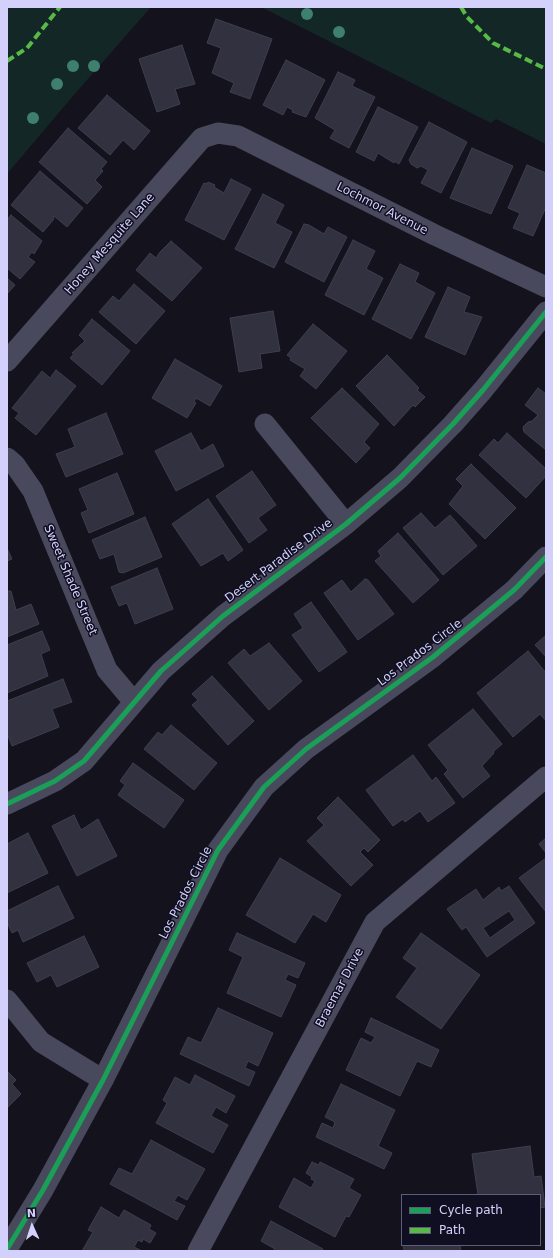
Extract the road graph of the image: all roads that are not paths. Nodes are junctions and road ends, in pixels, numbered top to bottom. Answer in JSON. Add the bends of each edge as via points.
{"nodes":[{"id":1,"x":218,"y":133,"type":"joint"},
{"id":2,"x":546,"y":287,"type":"edge"},
{"id":3,"x":546,"y":312,"type":"edge"},
{"id":4,"x":7,"y":361,"type":"edge"},
{"id":5,"x":265,"y":424,"type":"dead end"},
{"id":6,"x":7,"y":458,"type":"edge"},
{"id":7,"x":346,"y":524,"type":"junction"},
{"id":8,"x":546,"y":557,"type":"edge"},
{"id":9,"x":134,"y":702,"type":"junction"},
{"id":10,"x":546,"y":777,"type":"edge"},
{"id":11,"x":7,"y":804,"type":"edge"},
{"id":12,"x":7,"y":1000,"type":"edge"},
{"id":13,"x":103,"y":1080,"type":"junction"},
{"id":14,"x":7,"y":1249,"type":"edge"},
{"id":15,"x":198,"y":1251,"type":"edge"}],
"edges":[{"from":1,"to":2,"type":"street","name":"Lochmor Avenue","via":[[238,136],[435,235]]},
{"from":1,"to":4,"type":"street","name":"Honey Mesquite Lane","via":[[202,138]]},
{"from":3,"to":7,"type":"street","name":"Desert Paradise Drive","via":[[453,424],[400,478]]},
{"from":5,"to":7,"type":"street"},
{"from":6,"to":9,"type":"street","name":"Sweet Shade Street","via":[[33,491],[107,670]]},
{"from":7,"to":9,"type":"street","name":"Desert Paradise Drive","via":[[223,616],[161,671]]},
{"from":8,"to":13,"type":"street","name":"Los Prados Circle","via":[[514,590],[433,657],[306,749],[264,787],[218,850]]},
{"from":9,"to":11,"type":"street","name":"Desert Paradise Drive","via":[[84,761],[55,781]]},
{"from":10,"to":15,"type":"street","name":"Braemar Drive","via":[[376,922]]},
{"from":12,"to":13,"type":"street","via":[[42,1042]]},
{"from":13,"to":14,"type":"street","name":"Los Prados Circle","via":[[44,1190]]}]}
